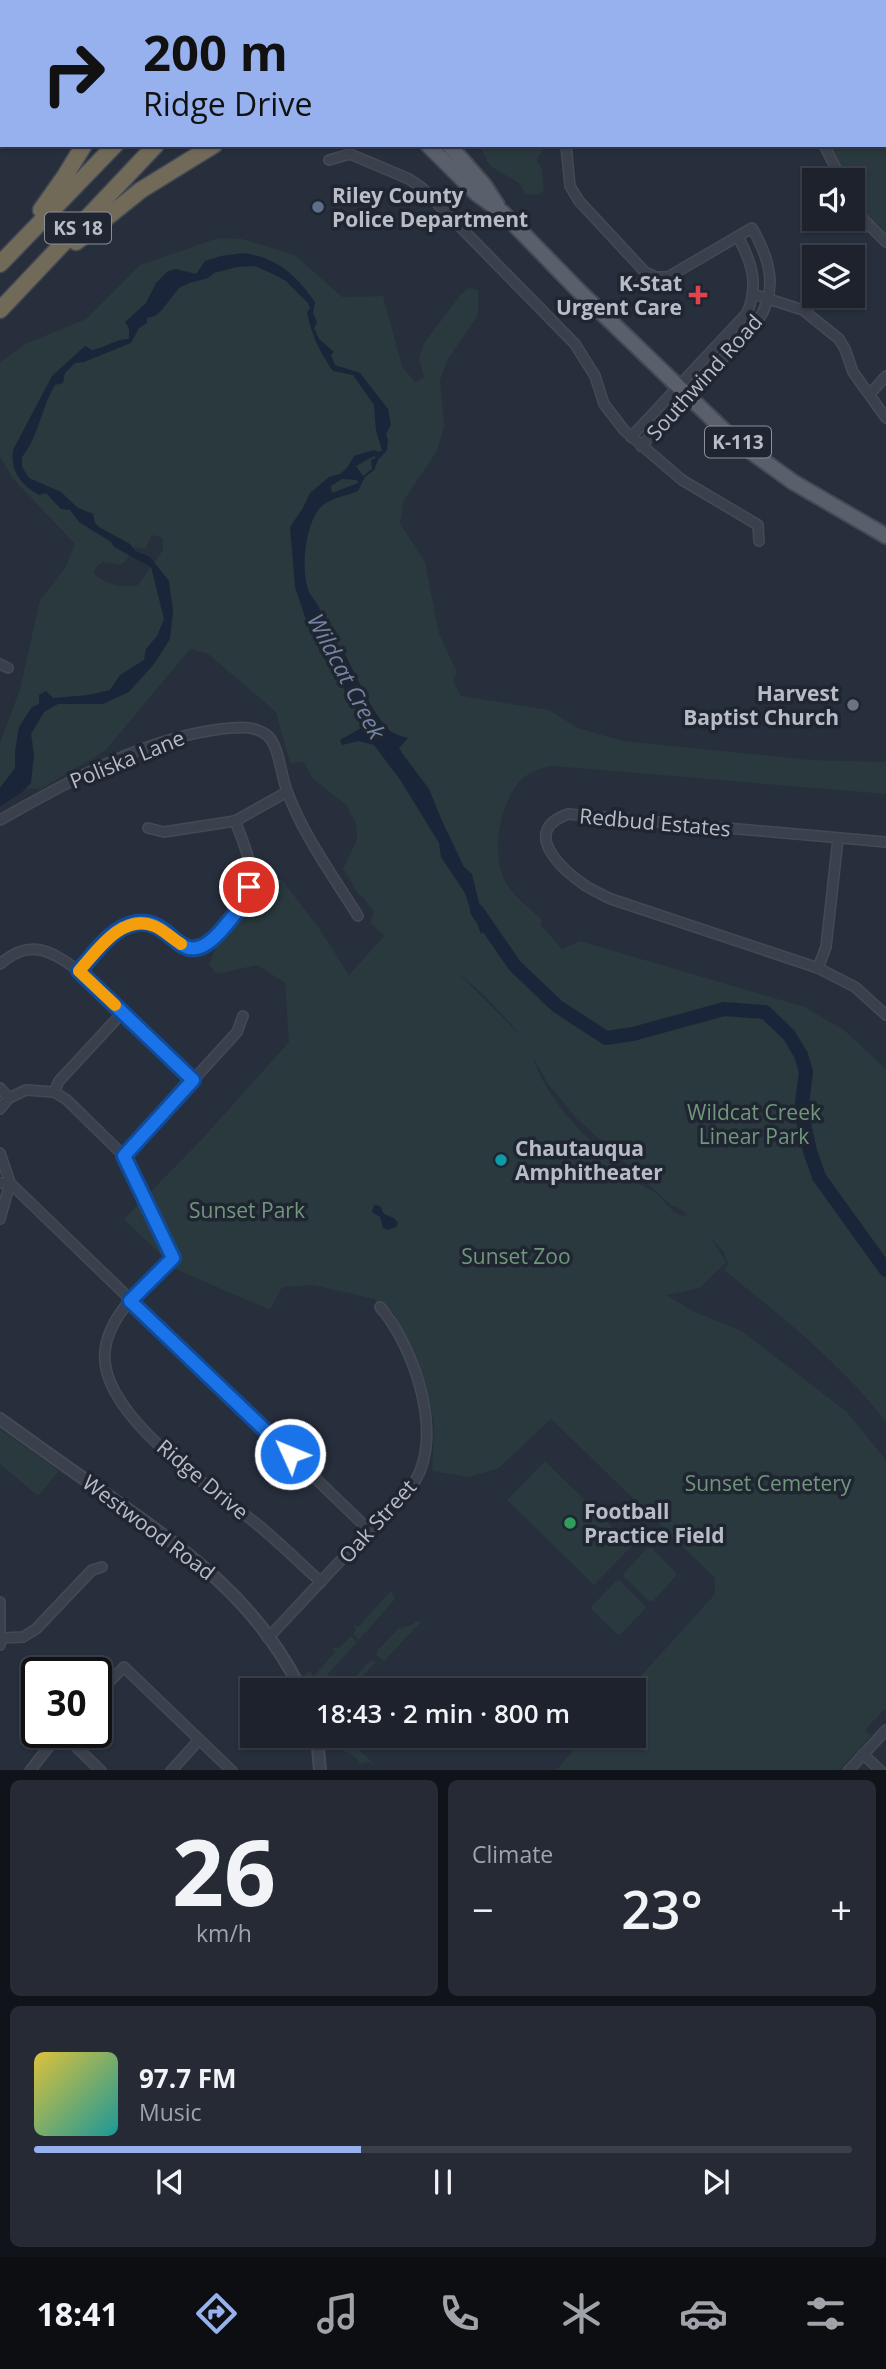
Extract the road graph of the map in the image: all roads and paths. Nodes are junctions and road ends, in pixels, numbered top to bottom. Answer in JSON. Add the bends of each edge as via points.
{"nodes":[{"id":1,"x":83,"y":147,"type":"edge"},
{"id":2,"x":113,"y":147,"type":"edge"},
{"id":3,"x":154,"y":147,"type":"edge"},
{"id":4,"x":211,"y":147,"type":"edge"},
{"id":5,"x":430,"y":147,"type":"edge"},
{"id":6,"x":451,"y":147,"type":"edge"},
{"id":7,"x":566,"y":147,"type":"edge"},
{"id":8,"x":825,"y":147,"type":"edge"},
{"id":9,"x":329,"y":160,"type":"dead end"},
{"id":10,"x":836,"y":168,"type":"edge"},
{"id":11,"x":502,"y":212,"type":"junction"},
{"id":12,"x":865,"y":221,"type":"edge"},
{"id":13,"x":738,"y":237,"type":"junction"},
{"id":14,"x":886,"y":242,"type":"edge"},
{"id":15,"x":1,"y":263,"type":"edge"},
{"id":16,"x":30,"y":278,"type":"junction"},
{"id":17,"x":753,"y":294,"type":"junction"},
{"id":18,"x":769,"y":298,"type":"junction"},
{"id":19,"x":0,"y":310,"type":"edge"},
{"id":20,"x":886,"y":376,"type":"edge"},
{"id":21,"x":683,"y":392,"type":"junction"},
{"id":22,"x":870,"y":394,"type":"junction"},
{"id":23,"x":886,"y":418,"type":"edge"},
{"id":24,"x":631,"y":437,"type":"junction"},
{"id":25,"x":641,"y":446,"type":"junction"},
{"id":26,"x":886,"y":536,"type":"edge"},
{"id":27,"x":759,"y":541,"type":"dead end"},
{"id":28,"x":287,"y":792,"type":"junction"},
{"id":29,"x":0,"y":820,"type":"edge"},
{"id":30,"x":235,"y":821,"type":"junction"},
{"id":31,"x":148,"y":828,"type":"dead end"},
{"id":32,"x":838,"y":839,"type":"junction"},
{"id":33,"x":886,"y":842,"type":"edge"},
{"id":34,"x":358,"y":916,"type":"dead end"},
{"id":35,"x":0,"y":964,"type":"edge"},
{"id":36,"x":818,"y":968,"type":"junction"},
{"id":37,"x":79,"y":971,"type":"junction"},
{"id":38,"x":886,"y":999,"type":"edge"},
{"id":39,"x":878,"y":1007,"type":"junction"},
{"id":40,"x":122,"y":1012,"type":"junction"},
{"id":41,"x":886,"y":1015,"type":"edge"},
{"id":42,"x":243,"y":1016,"type":"dead end"},
{"id":43,"x":193,"y":1080,"type":"junction"},
{"id":44,"x":0,"y":1088,"type":"edge"},
{"id":45,"x":54,"y":1092,"type":"junction"},
{"id":46,"x":9,"y":1098,"type":"junction"},
{"id":47,"x":0,"y":1109,"type":"edge"},
{"id":48,"x":0,"y":1153,"type":"edge"},
{"id":49,"x":124,"y":1156,"type":"junction"},
{"id":50,"x":5,"y":1183,"type":"edge"},
{"id":51,"x":0,"y":1219,"type":"edge"},
{"id":52,"x":130,"y":1301,"type":"junction"},
{"id":53,"x":380,"y":1307,"type":"dead end"},
{"id":54,"x":0,"y":1419,"type":"edge"},
{"id":55,"x":370,"y":1531,"type":"junction"},
{"id":56,"x":102,"y":1567,"type":"dead end"},
{"id":57,"x":321,"y":1582,"type":"junction"},
{"id":58,"x":0,"y":1602,"type":"edge"},
{"id":59,"x":1,"y":1624,"type":"edge"},
{"id":60,"x":268,"y":1638,"type":"junction"},
{"id":61,"x":0,"y":1642,"type":"edge"},
{"id":62,"x":295,"y":1678,"type":"edge"},
{"id":63,"x":112,"y":1679,"type":"edge"},
{"id":64,"x":886,"y":1730,"type":"edge"},
{"id":65,"x":199,"y":1741,"type":"junction"},
{"id":66,"x":48,"y":1748,"type":"edge"},
{"id":67,"x":78,"y":1748,"type":"edge"},
{"id":68,"x":318,"y":1748,"type":"edge"},
{"id":69,"x":863,"y":1754,"type":"junction"},
{"id":70,"x":30,"y":1770,"type":"edge"},
{"id":71,"x":101,"y":1770,"type":"edge"},
{"id":72,"x":171,"y":1770,"type":"edge"},
{"id":73,"x":232,"y":1770,"type":"edge"},
{"id":74,"x":320,"y":1770,"type":"edge"},
{"id":75,"x":848,"y":1770,"type":"edge"},
{"id":76,"x":881,"y":1770,"type":"edge"}],
"edges":[{"from":1,"to":15,"type":"highway"},
{"from":2,"to":15,"type":"highway","number":"KS 18"},
{"from":3,"to":16,"type":"highway","number":"KS 18"},
{"from":4,"to":16,"type":"highway","via":[[141,190]]},
{"from":5,"to":11,"type":"main road","number":"K-113"},
{"from":6,"to":11,"type":"main road","number":"K-113"},
{"from":7,"to":13,"type":"street","via":[[570,186],[579,201],[645,272],[668,276]]},
{"from":8,"to":10,"type":"street"},
{"from":9,"to":24,"type":"street","via":[[350,154],[422,188],[575,344],[613,419]]},
{"from":11,"to":21,"type":"main road","number":"K-113"},
{"from":12,"to":14,"type":"street"},
{"from":13,"to":17,"type":"street","name":"Southwind Road","via":[[751,263]]},
{"from":13,"to":18,"type":"street","name":"Southwind Road","via":[[752,228],[765,251]]},
{"from":16,"to":19,"type":"highway","number":"KS 18"},
{"from":17,"to":18,"type":"street"},
{"from":17,"to":21,"type":"street","name":"Southwind Road","via":[[747,313]]},
{"from":18,"to":21,"type":"street","name":"Southwind Road","via":[[750,331]]},
{"from":18,"to":22,"type":"street","via":[[808,313],[839,339],[853,372]]},
{"from":20,"to":22,"type":"street"},
{"from":21,"to":24,"type":"street","name":"Southwind Road"},
{"from":21,"to":25,"type":"street","name":"Southwind Road"},
{"from":21,"to":26,"type":"main road","number":"K-113","via":[[732,438],[793,482]]},
{"from":22,"to":23,"type":"street"},
{"from":24,"to":25,"type":"street"},
{"from":25,"to":27,"type":"street","via":[[682,480],[758,525]]},
{"from":28,"to":29,"type":"street","name":"Poliska Lane","via":[[272,741],[265,733],[240,727],[159,742],[78,776]]},
{"from":28,"to":30,"type":"street"},
{"from":28,"to":34,"type":"street","name":"Poliska Lane"},
{"from":30,"to":31,"type":"street","via":[[164,832]]},
{"from":30,"to":37,"type":"street","via":[[252,869],[249,887],[239,911],[208,945],[184,947],[151,924],[127,925]]},
{"from":32,"to":33,"type":"street","name":"Redbud Estates"},
{"from":32,"to":36,"type":"street","via":[[826,947]]},
{"from":32,"to":36,"type":"street","name":"Redbud Estates","via":[[568,814],[556,818],[545,840],[566,870],[611,899]]},
{"from":35,"to":37,"type":"street","via":[[29,948],[61,958]]},
{"from":36,"to":39,"type":"street","name":"Redbud Estates","via":[[855,987]]},
{"from":37,"to":40,"type":"street"},
{"from":38,"to":39,"type":"street"},
{"from":39,"to":41,"type":"street","name":"Redbud Estates"},
{"from":40,"to":43,"type":"street"},
{"from":40,"to":45,"type":"street"},
{"from":42,"to":43,"type":"street","via":[[237,1032]]},
{"from":43,"to":49,"type":"street"},
{"from":44,"to":46,"type":"street"},
{"from":45,"to":46,"type":"street","via":[[26,1090]]},
{"from":45,"to":49,"type":"street","name":"Ridge Drive"},
{"from":46,"to":47,"type":"street"},
{"from":48,"to":50,"type":"street"},
{"from":49,"to":52,"type":"street","name":"Ridge Drive","via":[[173,1258]]},
{"from":50,"to":51,"type":"street"},
{"from":50,"to":52,"type":"street"},
{"from":52,"to":55,"type":"street"},
{"from":52,"to":57,"type":"street","name":"Ridge Drive","via":[[105,1350],[111,1386],[121,1401],[172,1458],[260,1526]]},
{"from":53,"to":55,"type":"street","name":"Oak Street","via":[[395,1328],[419,1383],[428,1447],[415,1481]]},
{"from":54,"to":60,"type":"street","name":"Westwood Road","via":[[189,1554],[247,1608]]},
{"from":55,"to":57,"type":"street","name":"Oak Street"},
{"from":56,"to":61,"type":"street","via":[[92,1570],[36,1629]]},
{"from":57,"to":60,"type":"street","name":"Oak Street"},
{"from":58,"to":59,"type":"street"},
{"from":59,"to":61,"type":"street"},
{"from":60,"to":62,"type":"street","name":"Westwood Road"},
{"from":63,"to":65,"type":"street","via":[[124,1667]]},
{"from":64,"to":69,"type":"street"},
{"from":65,"to":72,"type":"street"},
{"from":65,"to":73,"type":"street"},
{"from":66,"to":70,"type":"street"},
{"from":67,"to":71,"type":"street"},
{"from":68,"to":74,"type":"street"},
{"from":69,"to":75,"type":"street"},
{"from":69,"to":76,"type":"street"}]}
